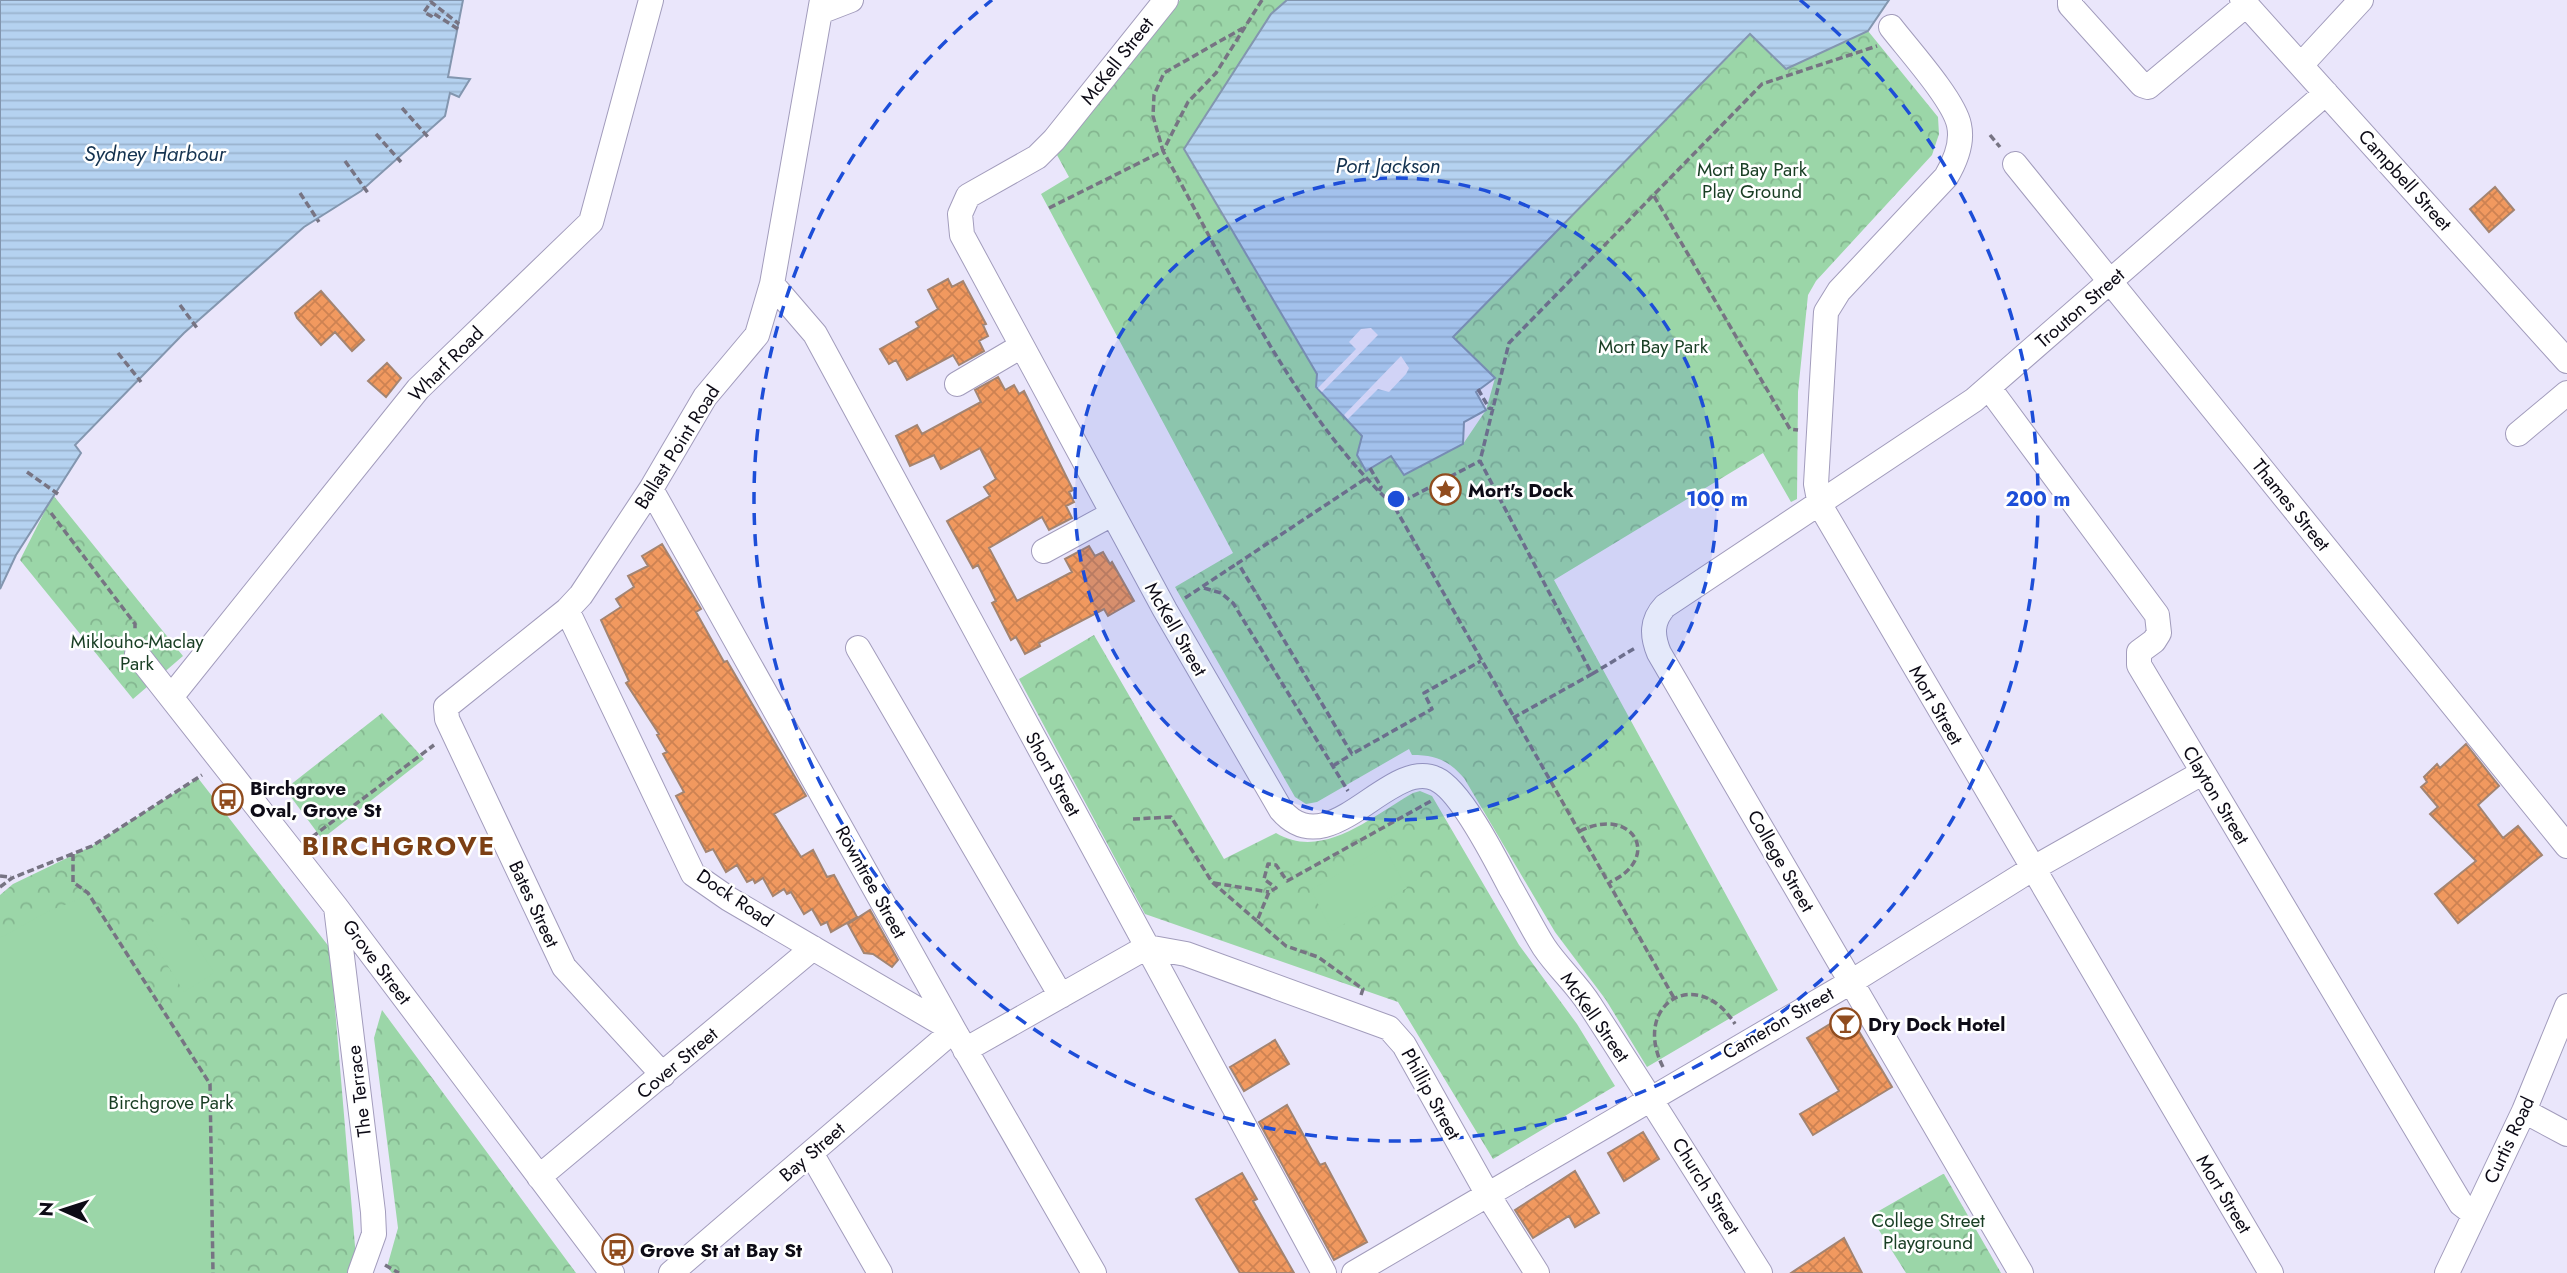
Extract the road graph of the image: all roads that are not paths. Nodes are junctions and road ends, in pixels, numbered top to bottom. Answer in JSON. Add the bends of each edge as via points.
{"nodes":[{"id":1,"x":651,"y":0,"type":"edge"},
{"id":2,"x":851,"y":0,"type":"edge"},
{"id":3,"x":1166,"y":0,"type":"edge"},
{"id":4,"x":2070,"y":0,"type":"edge"},
{"id":5,"x":2361,"y":0,"type":"edge"},
{"id":6,"x":2244,"y":3,"type":"edge"},
{"id":7,"x":821,"y":6,"type":"edge"},
{"id":8,"x":1894,"y":32,"type":"road end"},
{"id":9,"x":2301,"y":65,"type":"junction"},
{"id":10,"x":2326,"y":93,"type":"junction"},
{"id":11,"x":2015,"y":164,"type":"dead end"},
{"id":12,"x":2110,"y":282,"type":"junction"},
{"id":13,"x":772,"y":284,"type":"junction"},
{"id":14,"x":1020,"y":347,"type":"junction"},
{"id":15,"x":2567,"y":361,"type":"edge"},
{"id":16,"x":957,"y":384,"type":"dead end"},
{"id":17,"x":1989,"y":388,"type":"junction"},
{"id":18,"x":2567,"y":393,"type":"edge"},
{"id":19,"x":2518,"y":434,"type":"dead end"},
{"id":20,"x":651,"y":488,"type":"junction"},
{"id":21,"x":1820,"y":505,"type":"junction"},
{"id":22,"x":1112,"y":514,"type":"junction"},
{"id":23,"x":1044,"y":551,"type":"dead end"},
{"id":24,"x":567,"y":611,"type":"junction"},
{"id":25,"x":858,"y":648,"type":"dead end"},
{"id":26,"x":137,"y":654,"type":"road end"},
{"id":27,"x":171,"y":697,"type":"junction"},
{"id":28,"x":449,"y":719,"type":"joint"},
{"id":29,"x":2202,"y":773,"type":"junction"},
{"id":30,"x":2567,"y":846,"type":"edge"},
{"id":31,"x":2032,"y":869,"type":"junction"},
{"id":32,"x":336,"y":908,"type":"junction"},
{"id":33,"x":1147,"y":947,"type":"junction"},
{"id":34,"x":813,"y":948,"type":"junction"},
{"id":35,"x":924,"y":977,"type":"junction"},
{"id":36,"x":1851,"y":982,"type":"junction"},
{"id":37,"x":895,"y":994,"type":"junction"},
{"id":38,"x":1060,"y":996,"type":"junction"},
{"id":39,"x":2567,"y":1006,"type":"edge"},
{"id":40,"x":959,"y":1040,"type":"junction"},
{"id":41,"x":663,"y":1075,"type":"junction"},
{"id":42,"x":1651,"y":1099,"type":"junction"},
{"id":43,"x":2524,"y":1111,"type":"junction"},
{"id":44,"x":2567,"y":1134,"type":"edge"},
{"id":45,"x":811,"y":1153,"type":"junction"},
{"id":46,"x":539,"y":1177,"type":"junction"},
{"id":47,"x":1488,"y":1195,"type":"junction"},
{"id":48,"x":2474,"y":1214,"type":"junction"},
{"id":49,"x":360,"y":1273,"type":"edge"},
{"id":50,"x":612,"y":1273,"type":"edge"},
{"id":51,"x":671,"y":1273,"type":"edge"},
{"id":52,"x":880,"y":1273,"type":"edge"},
{"id":53,"x":1094,"y":1273,"type":"edge"},
{"id":54,"x":1324,"y":1273,"type":"edge"},
{"id":55,"x":1354,"y":1273,"type":"edge"},
{"id":56,"x":1536,"y":1273,"type":"edge"},
{"id":57,"x":1760,"y":1273,"type":"edge"},
{"id":58,"x":2021,"y":1273,"type":"edge"},
{"id":59,"x":2271,"y":1273,"type":"edge"},
{"id":60,"x":2447,"y":1273,"type":"edge"}],
"edges":[{"from":1,"to":27,"type":"street","name":"Wharf Road","via":[[591,222],[418,389]]},
{"from":2,"to":7,"type":"street"},
{"from":3,"to":14,"type":"street","name":"McKell Street","via":[[1054,140],[1037,157],[968,196],[960,214],[962,235]]},
{"from":4,"to":6,"type":"street","via":[[2145,87]]},
{"from":5,"to":9,"type":"street"},
{"from":6,"to":9,"type":"street","name":"Campbell Street"},
{"from":7,"to":13,"type":"street","name":"Ballast Point Road"},
{"from":8,"to":21,"type":"street","name":"Mort Street","via":[[1953,108],[1960,128],[1954,163],[1946,177],[1839,291],[1826,312],[1816,484]]},
{"from":9,"to":10,"type":"street","name":"Campbell Street"},
{"from":10,"to":12,"type":"street","name":"Trouton Street"},
{"from":10,"to":15,"type":"street","name":"Campbell Street"},
{"from":11,"to":12,"type":"street","name":"Thames Street"},
{"from":12,"to":17,"type":"street","name":"Trouton Street"},
{"from":12,"to":30,"type":"street","name":"Thames Street"},
{"from":13,"to":20,"type":"street","name":"Ballast Point Road","via":[[757,335],[705,397]]},
{"from":13,"to":33,"type":"street","name":"Short Street","via":[[815,334]]},
{"from":14,"to":16,"type":"street"},
{"from":14,"to":22,"type":"street","name":"McKell Street"},
{"from":17,"to":21,"type":"street","name":"Trouton Street"},
{"from":17,"to":29,"type":"street","name":"Clayton Street","via":[[2157,615],[2159,633],[2139,652],[2139,665]]},
{"from":18,"to":19,"type":"street"},
{"from":20,"to":24,"type":"street","name":"Ballast Point Road"},
{"from":20,"to":35,"type":"street","name":"Rowntree Street"},
{"from":21,"to":31,"type":"street","name":"Mort Street"},
{"from":21,"to":36,"type":"street","name":"College Street","via":[[1665,606],[1655,621],[1654,641]]},
{"from":22,"to":23,"type":"street"},
{"from":22,"to":42,"type":"street","name":"McKell Street","via":[[1292,823],[1325,827],[1404,781],[1421,776],[1436,779],[1451,790],[1545,948],[1588,1001]]},
{"from":24,"to":28,"type":"street","name":"Ballast Point Road","via":[[452,699]]},
{"from":24,"to":34,"type":"street","name":"Dock Road","via":[[693,874]]},
{"from":25,"to":38,"type":"street"},
{"from":26,"to":27,"type":"street","name":"Grove Street"},
{"from":27,"to":32,"type":"street","name":"Grove Street"},
{"from":28,"to":41,"type":"street","name":"Bates Street","via":[[564,967]]},
{"from":29,"to":31,"type":"street","name":"Cameron Street"},
{"from":29,"to":48,"type":"street","name":"Clayton Street","via":[[2461,1204]]},
{"from":31,"to":36,"type":"street","name":"Cameron Street"},
{"from":31,"to":59,"type":"street","name":"Mort Street"},
{"from":32,"to":46,"type":"street","name":"Grove Street"},
{"from":32,"to":49,"type":"street","name":"The Terrace","via":[[373,1212],[374,1234]]},
{"from":33,"to":38,"type":"street","name":"Bay Street"},
{"from":33,"to":47,"type":"street","name":"Phillip Street","via":[[1186,954],[1389,1028],[1404,1045]]},
{"from":33,"to":54,"type":"street","name":"Short Street"},
{"from":34,"to":37,"type":"street","name":"Dock Road"},
{"from":34,"to":41,"type":"street","name":"Cover Street"},
{"from":35,"to":37,"type":"street","via":[[914,988]]},
{"from":35,"to":40,"type":"street","name":"Rowntree Street"},
{"from":36,"to":42,"type":"street","name":"Cameron Street"},
{"from":36,"to":58,"type":"street","name":"College Street"},
{"from":37,"to":40,"type":"street","name":"Dock Road"},
{"from":38,"to":40,"type":"street","name":"Bay Street"},
{"from":39,"to":43,"type":"street","name":"Curtis Road"},
{"from":40,"to":45,"type":"street","name":"Bay Street"},
{"from":40,"to":53,"type":"street","name":"Rowntree Street"},
{"from":41,"to":46,"type":"street","name":"Cover Street"},
{"from":42,"to":47,"type":"street","name":"Cameron Street"},
{"from":42,"to":57,"type":"street","name":"Church Street"},
{"from":43,"to":44,"type":"street"},
{"from":43,"to":48,"type":"street","name":"Curtis Road"},
{"from":45,"to":51,"type":"street","name":"Bay Street"},
{"from":45,"to":52,"type":"street"},
{"from":46,"to":50,"type":"street","name":"Grove Street"},
{"from":47,"to":55,"type":"street","name":"Cameron Street"},
{"from":47,"to":56,"type":"street","name":"Phillip Street"},
{"from":48,"to":60,"type":"street","name":"Curtis Road"}]}
